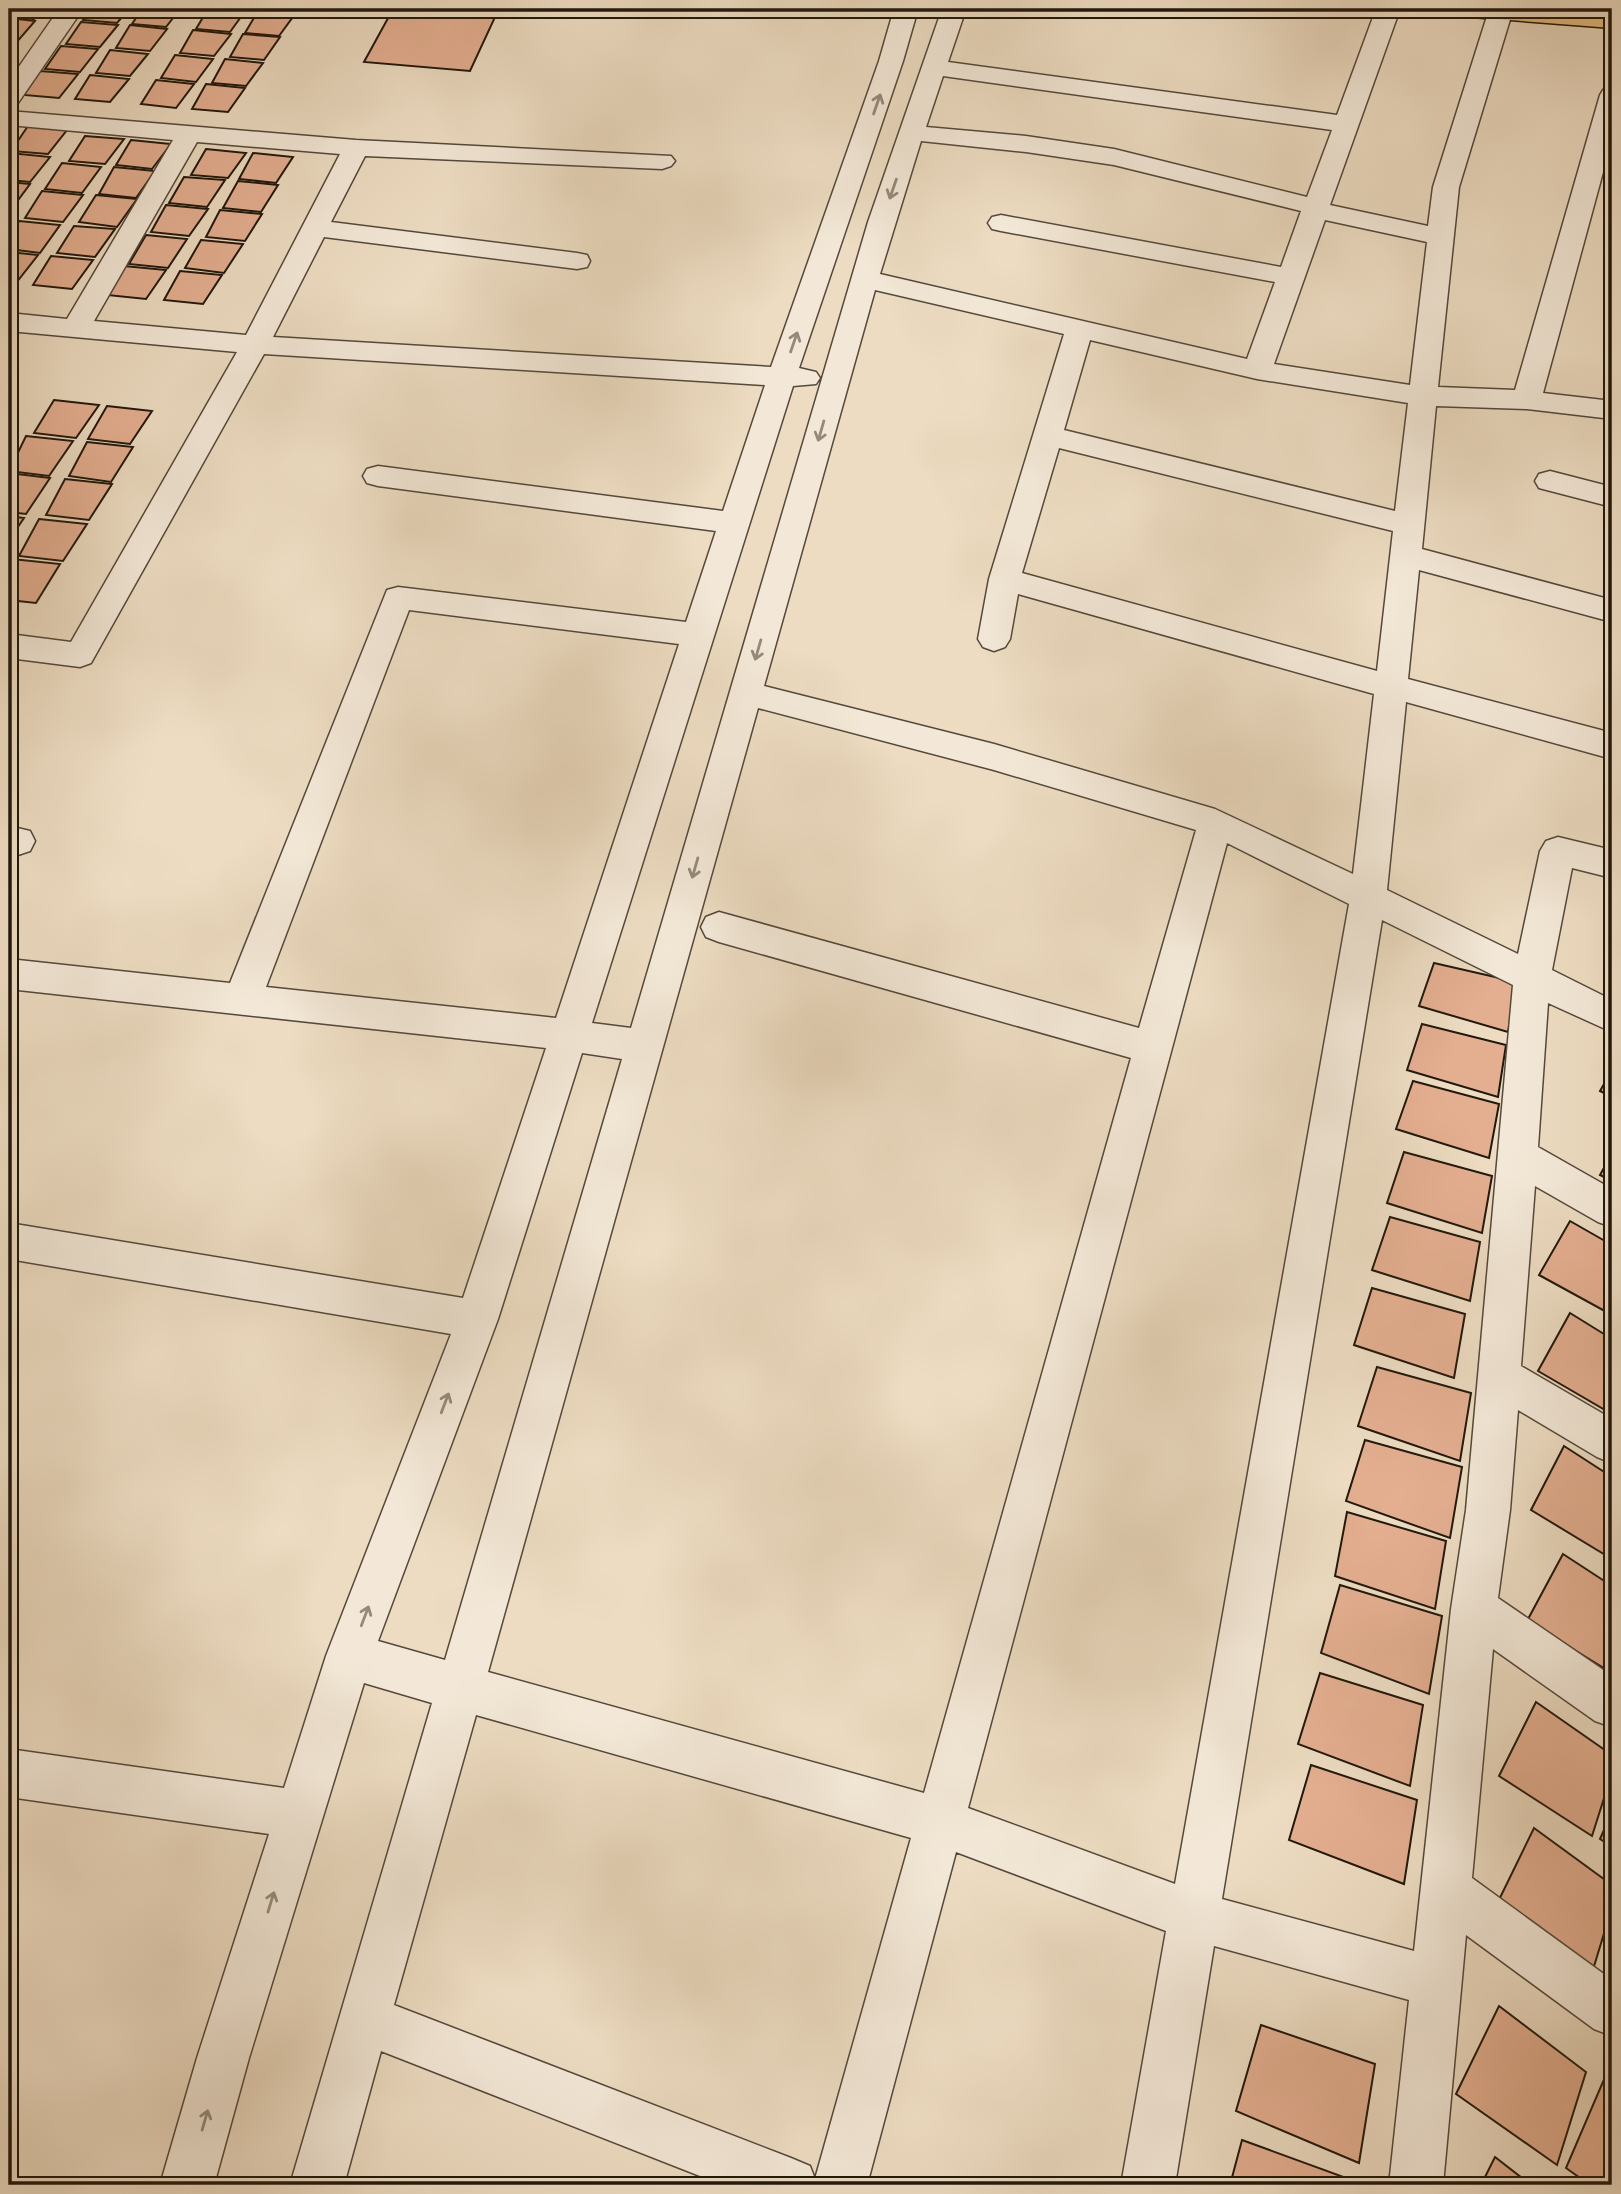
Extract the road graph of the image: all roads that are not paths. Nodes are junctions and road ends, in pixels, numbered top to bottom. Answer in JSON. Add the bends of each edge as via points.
{"nodes":[{"id":1,"x":71,"y":9,"type":"edge"},
{"id":2,"x":906,"y":9,"type":"edge"},
{"id":3,"x":954,"y":9,"type":"edge"},
{"id":4,"x":1388,"y":9,"type":"edge"},
{"id":5,"x":1458,"y":9,"type":"edge"},
{"id":6,"x":1500,"y":13,"type":"junction"},
{"id":7,"x":1612,"y":21,"type":"edge"},
{"id":8,"x":934,"y":67,"type":"junction"},
{"id":9,"x":1612,"y":95,"type":"edge"},
{"id":10,"x":9,"y":98,"type":"edge"},
{"id":11,"x":9,"y":118,"type":"edge"},
{"id":12,"x":1346,"y":124,"type":"junction"},
{"id":13,"x":912,"y":133,"type":"junction"},
{"id":14,"x":189,"y":134,"type":"junction"},
{"id":15,"x":356,"y":148,"type":"junction"},
{"id":16,"x":662,"y":162,"type":"dead end"},
{"id":17,"x":1315,"y":209,"type":"junction"},
{"id":18,"x":1001,"y":223,"type":"dead end"},
{"id":19,"x":315,"y":228,"type":"junction"},
{"id":20,"x":1440,"y":237,"type":"junction"},
{"id":21,"x":577,"y":261,"type":"dead end"},
{"id":22,"x":1290,"y":276,"type":"junction"},
{"id":23,"x":865,"y":279,"type":"junction"},
{"id":24,"x":9,"y":322,"type":"edge"},
{"id":25,"x":76,"y":328,"type":"junction"},
{"id":26,"x":1079,"y":329,"type":"junction"},
{"id":27,"x":255,"y":345,"type":"junction"},
{"id":28,"x":1256,"y":370,"type":"junction"},
{"id":29,"x":782,"y":376,"type":"junction"},
{"id":30,"x":836,"y":380,"type":"junction"},
{"id":31,"x":1423,"y":396,"type":"junction"},
{"id":32,"x":1527,"y":400,"type":"junction"},
{"id":33,"x":1612,"y":410,"type":"edge"},
{"id":34,"x":1046,"y":435,"type":"junction"},
{"id":35,"x":378,"y":476,"type":"dead end"},
{"id":36,"x":1550,"y":481,"type":"dead end"},
{"id":37,"x":1612,"y":497,"type":"edge"},
{"id":38,"x":734,"y":523,"type":"junction"},
{"id":39,"x":1407,"y":541,"type":"junction"},
{"id":40,"x":1005,"y":579,"type":"junction"},
{"id":41,"x":1612,"y":611,"type":"edge"},
{"id":42,"x":698,"y":635,"type":"junction"},
{"id":43,"x":994,"y":639,"type":"dead end"},
{"id":44,"x":9,"y":646,"type":"edge"},
{"id":45,"x":1391,"y":688,"type":"junction"},
{"id":46,"x":746,"y":693,"type":"junction"},
{"id":47,"x":1612,"y":746,"type":"edge"},
{"id":48,"x":1215,"y":822,"type":"junction"},
{"id":49,"x":1612,"y":864,"type":"edge"},
{"id":50,"x":1368,"y":897,"type":"junction"},
{"id":51,"x":719,"y":927,"type":"dead end"},
{"id":52,"x":9,"y":974,"type":"edge"},
{"id":53,"x":1532,"y":977,"type":"junction"},
{"id":54,"x":242,"y":1000,"type":"junction"},
{"id":55,"x":1612,"y":1017,"type":"edge"},
{"id":56,"x":568,"y":1035,"type":"junction"},
{"id":57,"x":643,"y":1046,"type":"junction"},
{"id":58,"x":1153,"y":1048,"type":"junction"},
{"id":59,"x":1517,"y":1156,"type":"junction"},
{"id":60,"x":1612,"y":1209,"type":"edge"},
{"id":61,"x":9,"y":1241,"type":"edge"},
{"id":62,"x":477,"y":1319,"type":"junction"},
{"id":63,"x":1499,"y":1376,"type":"junction"},
{"id":64,"x":1612,"y":1442,"type":"edge"},
{"id":65,"x":1474,"y":1609,"type":"junction"},
{"id":66,"x":349,"y":1656,"type":"junction"},
{"id":67,"x":461,"y":1688,"type":"junction"},
{"id":68,"x":1612,"y":1704,"type":"edge"},
{"id":69,"x":9,"y":1773,"type":"edge"},
{"id":70,"x":299,"y":1814,"type":"junction"},
{"id":71,"x":941,"y":1822,"type":"junction"},
{"id":72,"x":1447,"y":1890,"type":"junction"},
{"id":73,"x":1194,"y":1916,"type":"junction"},
{"id":74,"x":1437,"y":1982,"type":"junction"},
{"id":75,"x":1612,"y":2011,"type":"edge"},
{"id":76,"x":367,"y":2020,"type":"junction"},
{"id":77,"x":187,"y":2185,"type":"edge"},
{"id":78,"x":317,"y":2185,"type":"edge"},
{"id":79,"x":791,"y":2185,"type":"edge"},
{"id":80,"x":840,"y":2185,"type":"edge"},
{"id":81,"x":1148,"y":2185,"type":"edge"},
{"id":82,"x":1416,"y":2185,"type":"edge"}],
"edges":[{"from":1,"to":10,"type":"street"},
{"from":29,"to":2,"type":"street","one_way":true},
{"from":3,"to":8,"type":"street"},
{"from":4,"to":12,"type":"street"},
{"from":5,"to":6,"type":"main road"},
{"from":6,"to":7,"type":"main road"},
{"from":6,"to":20,"type":"street","via":[[1446,187]]},
{"from":8,"to":12,"type":"street"},
{"from":8,"to":13,"type":"street"},
{"from":9,"to":32,"type":"street"},
{"from":11,"to":14,"type":"street"},
{"from":12,"to":17,"type":"street"},
{"from":13,"to":17,"type":"street","via":[[1114,157]]},
{"from":13,"to":23,"type":"street","one_way":true},
{"from":14,"to":15,"type":"street"},
{"from":14,"to":25,"type":"street"},
{"from":15,"to":16,"type":"street"},
{"from":15,"to":19,"type":"street"},
{"from":17,"to":20,"type":"street"},
{"from":17,"to":22,"type":"street"},
{"from":18,"to":22,"type":"street"},
{"from":19,"to":21,"type":"street"},
{"from":19,"to":27,"type":"street"},
{"from":20,"to":31,"type":"street"},
{"from":22,"to":28,"type":"street"},
{"from":23,"to":26,"type":"street"},
{"from":23,"to":30,"type":"street"},
{"from":24,"to":25,"type":"street"},
{"from":25,"to":27,"type":"street"},
{"from":26,"to":28,"type":"street"},
{"from":26,"to":34,"type":"street"},
{"from":27,"to":29,"type":"street"},
{"from":27,"to":44,"type":"street","via":[[80,655]]},
{"from":28,"to":31,"type":"street"},
{"from":29,"to":30,"type":"street"},
{"from":29,"to":38,"type":"street"},
{"from":30,"to":46,"type":"street","one_way":true},
{"from":31,"to":32,"type":"street"},
{"from":31,"to":39,"type":"street"},
{"from":32,"to":33,"type":"street"},
{"from":34,"to":39,"type":"street"},
{"from":34,"to":40,"type":"street"},
{"from":35,"to":38,"type":"street"},
{"from":36,"to":37,"type":"street"},
{"from":38,"to":42,"type":"street"},
{"from":39,"to":41,"type":"street"},
{"from":39,"to":45,"type":"street"},
{"from":40,"to":43,"type":"street"},
{"from":40,"to":45,"type":"street"},
{"from":42,"to":54,"type":"street","via":[[398,598]]},
{"from":42,"to":56,"type":"street"},
{"from":45,"to":47,"type":"street"},
{"from":45,"to":50,"type":"street"},
{"from":46,"to":48,"type":"street","via":[[994,757]]},
{"from":46,"to":57,"type":"street","one_way":true},
{"from":48,"to":50,"type":"street"},
{"from":48,"to":58,"type":"street"},
{"from":49,"to":53,"type":"street","via":[[1558,851]]},
{"from":50,"to":53,"type":"street"},
{"from":50,"to":73,"type":"street"},
{"from":51,"to":58,"type":"street"},
{"from":52,"to":54,"type":"street"},
{"from":53,"to":55,"type":"street"},
{"from":53,"to":59,"type":"street"},
{"from":54,"to":56,"type":"street"},
{"from":56,"to":57,"type":"street"},
{"from":56,"to":62,"type":"street"},
{"from":57,"to":67,"type":"street"},
{"from":58,"to":71,"type":"street"},
{"from":59,"to":60,"type":"street"},
{"from":59,"to":63,"type":"street"},
{"from":61,"to":62,"type":"street"},
{"from":66,"to":62,"type":"street","one_way":true},
{"from":63,"to":64,"type":"street"},
{"from":63,"to":65,"type":"street"},
{"from":65,"to":68,"type":"street"},
{"from":65,"to":72,"type":"street"},
{"from":66,"to":67,"type":"street"},
{"from":66,"to":70,"type":"street"},
{"from":67,"to":71,"type":"street"},
{"from":67,"to":76,"type":"street"},
{"from":69,"to":70,"type":"street"},
{"from":77,"to":70,"type":"street","one_way":true},
{"from":71,"to":73,"type":"street"},
{"from":71,"to":80,"type":"street"},
{"from":72,"to":74,"type":"street"},
{"from":72,"to":75,"type":"street"},
{"from":73,"to":74,"type":"street"},
{"from":73,"to":81,"type":"street"},
{"from":74,"to":82,"type":"street"},
{"from":76,"to":78,"type":"street"},
{"from":76,"to":79,"type":"street"}]}
